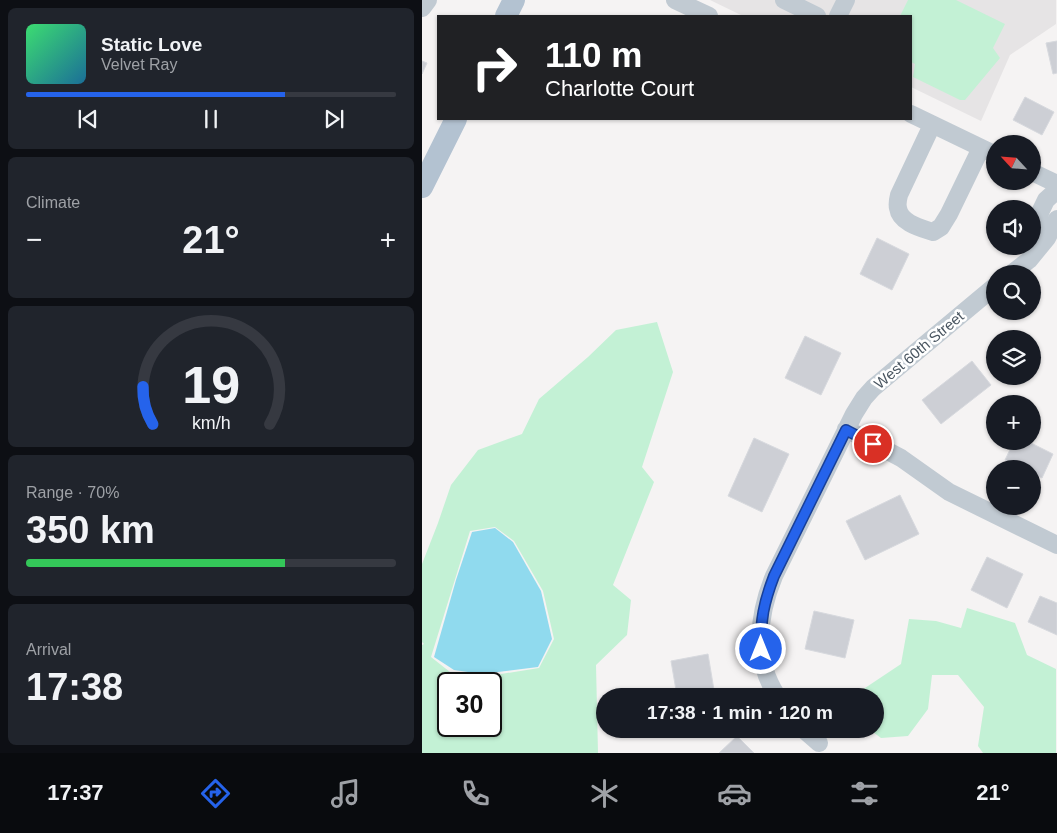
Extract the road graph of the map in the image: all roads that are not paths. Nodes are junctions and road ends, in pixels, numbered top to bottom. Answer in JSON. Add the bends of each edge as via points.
{"nodes":[{"id":1,"x":428,"y":0,"type":"edge"},
{"id":2,"x":514,"y":0,"type":"edge"},
{"id":3,"x":675,"y":0,"type":"edge"},
{"id":4,"x":784,"y":0,"type":"edge"},
{"id":5,"x":846,"y":0,"type":"edge"},
{"id":6,"x":422,"y":8,"type":"edge"},
{"id":7,"x":702,"y":9,"type":"edge"},
{"id":8,"x":506,"y":15,"type":"edge"},
{"id":9,"x":815,"y":15,"type":"edge"},
{"id":10,"x":838,"y":15,"type":"edge"},
{"id":11,"x":912,"y":115,"type":"edge"},
{"id":12,"x":456,"y":120,"type":"edge"},
{"id":13,"x":932,"y":125,"type":"junction"},
{"id":14,"x":986,"y":150,"type":"edge"},
{"id":15,"x":986,"y":154,"type":"edge"},
{"id":16,"x":1041,"y":176,"type":"edge"},
{"id":17,"x":1056,"y":184,"type":"edge"},
{"id":18,"x":422,"y":187,"type":"edge"},
{"id":19,"x":1056,"y":190,"type":"edge"},
{"id":20,"x":1041,"y":210,"type":"edge"},
{"id":21,"x":1056,"y":220,"type":"edge"},
{"id":22,"x":1022,"y":265,"type":"edge"},
{"id":23,"x":986,"y":294,"type":"edge"},
{"id":24,"x":846,"y":430,"type":"junction"},
{"id":25,"x":1056,"y":545,"type":"edge"},
{"id":26,"x":773,"y":688,"type":"edge"},
{"id":27,"x":813,"y":738,"type":"edge"},
{"id":28,"x":819,"y":743,"type":"dead end"}],
"edges":[{"from":1,"to":6,"type":"street"},
{"from":2,"to":8,"type":"main road"},
{"from":3,"to":7,"type":"street"},
{"from":4,"to":9,"type":"street"},
{"from":5,"to":10,"type":"street"},
{"from":11,"to":13,"type":"street"},
{"from":12,"to":18,"type":"main road"},
{"from":13,"to":14,"type":"street"},
{"from":13,"to":15,"type":"street","via":[[899,195],[898,208],[904,219],[918,227],[933,232],[941,227]]},
{"from":16,"to":17,"type":"street"},
{"from":19,"to":20,"type":"street"},
{"from":21,"to":22,"type":"street","via":[[1047,238]]},
{"from":23,"to":24,"type":"street","name":"West 60th Street","via":[[873,388]]},
{"from":24,"to":25,"type":"street","via":[[901,458],[948,492]]},
{"from":24,"to":26,"type":"street","name":"West 60th Street","via":[[774,576],[763,609],[761,649],[765,672]]},
{"from":27,"to":28,"type":"street"}]}
